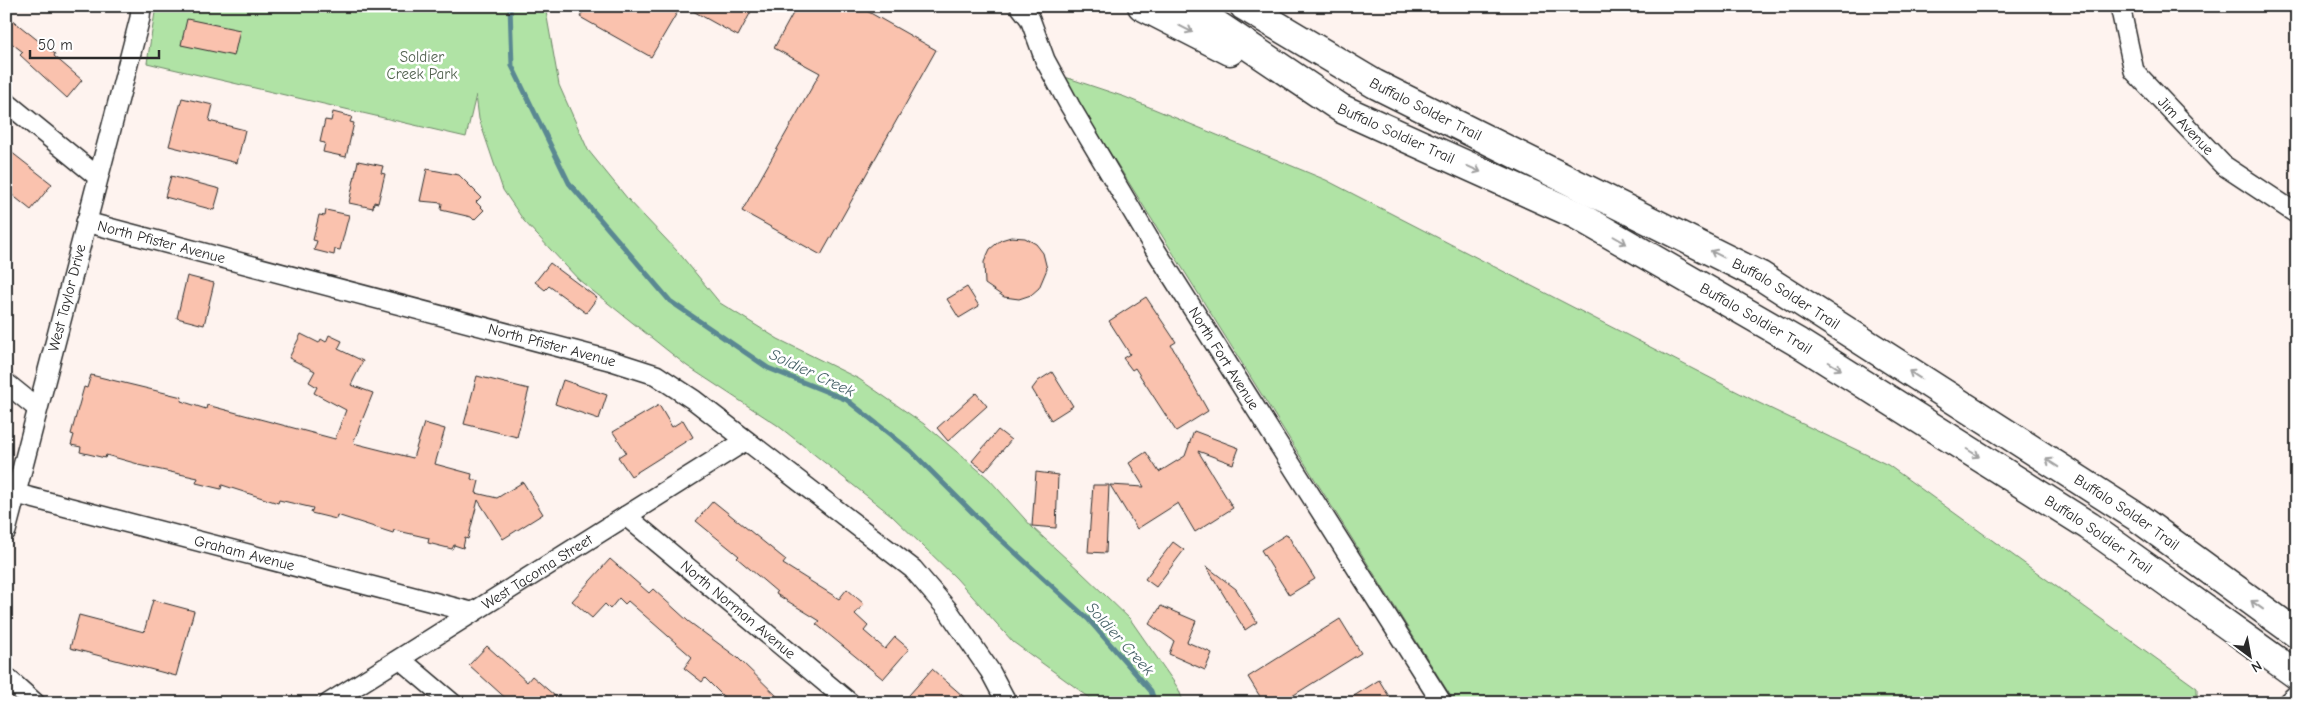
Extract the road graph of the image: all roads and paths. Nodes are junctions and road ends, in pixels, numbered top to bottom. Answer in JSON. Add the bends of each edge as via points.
{"nodes":[{"id":1,"x":141,"y":6,"type":"edge"},
{"id":2,"x":1020,"y":6,"type":"edge"},
{"id":3,"x":1142,"y":6,"type":"edge"},
{"id":4,"x":1190,"y":6,"type":"edge"},
{"id":5,"x":1244,"y":6,"type":"edge"},
{"id":6,"x":2120,"y":6,"type":"edge"},
{"id":7,"x":6,"y":102,"type":"edge"},
{"id":8,"x":1342,"y":109,"type":"junction"},
{"id":9,"x":98,"y":178,"type":"junction"},
{"id":10,"x":2297,"y":214,"type":"edge"},
{"id":11,"x":86,"y":222,"type":"junction"},
{"id":12,"x":6,"y":383,"type":"edge"},
{"id":13,"x":37,"y":408,"type":"junction"},
{"id":14,"x":745,"y":441,"type":"junction"},
{"id":15,"x":16,"y":494,"type":"junction"},
{"id":16,"x":626,"y":516,"type":"junction"},
{"id":17,"x":6,"y":532,"type":"edge"},
{"id":18,"x":471,"y":612,"type":"junction"},
{"id":19,"x":2297,"y":634,"type":"edge"},
{"id":20,"x":400,"y":659,"type":"junction"},
{"id":21,"x":2297,"y":675,"type":"edge"},
{"id":22,"x":6,"y":677,"type":"edge"},
{"id":23,"x":2297,"y":694,"type":"edge"},
{"id":24,"x":36,"y":703,"type":"edge"},
{"id":25,"x":329,"y":703,"type":"edge"},
{"id":26,"x":452,"y":703,"type":"edge"},
{"id":27,"x":850,"y":703,"type":"edge"},
{"id":28,"x":1007,"y":703,"type":"edge"},
{"id":29,"x":1442,"y":703,"type":"edge"},
{"id":30,"x":2287,"y":703,"type":"edge"}],
"edges":[{"from":1,"to":9,"type":"street","name":"West Taylor Drive"},
{"from":2,"to":29,"type":"street","name":"North Fort Avenue","via":[[1030,20],[1045,60],[1070,106],[1153,246]]},
{"from":3,"to":8,"type":"main road","one_way":true},
{"from":4,"to":8,"type":"main road","name":"Buffalo Soldier Trail"},
{"from":19,"to":5,"type":"main road","name":"Buffalo Solder Trail","one_way":true,"via":[[2137,517],[1760,276],[1375,84]]},
{"from":6,"to":10,"type":"street","name":"Jim Avenue","via":[[2134,70],[2223,165]]},
{"from":7,"to":9,"type":"street"},
{"from":8,"to":21,"type":"main road","name":"Buffalo Soldier Trail","one_way":true,"via":[[1577,215],[1799,343],[2089,526]]},
{"from":9,"to":11,"type":"street","name":"West Taylor Drive"},
{"from":11,"to":13,"type":"street","name":"West Taylor Drive"},
{"from":11,"to":14,"type":"street","name":"North Pfister Avenue","via":[[656,375],[694,400]]},
{"from":12,"to":13,"type":"street"},
{"from":13,"to":15,"type":"street","name":"West Taylor Drive"},
{"from":14,"to":16,"type":"street","name":"West Tacoma Street"},
{"from":14,"to":28,"type":"street","name":"North Pfister Avenue","via":[[913,569],[990,671]]},
{"from":15,"to":17,"type":"street","name":"West Taylor Drive"},
{"from":15,"to":18,"type":"street","name":"Graham Avenue"},
{"from":16,"to":18,"type":"street","name":"West Tacoma Street"},
{"from":16,"to":27,"type":"street","name":"North Norman Avenue"},
{"from":18,"to":20,"type":"street","name":"West Tacoma Street"},
{"from":20,"to":25,"type":"street","name":"West Tacoma Street"},
{"from":20,"to":26,"type":"street"},
{"from":22,"to":24,"type":"street"},
{"from":23,"to":30,"type":"street"}]}
